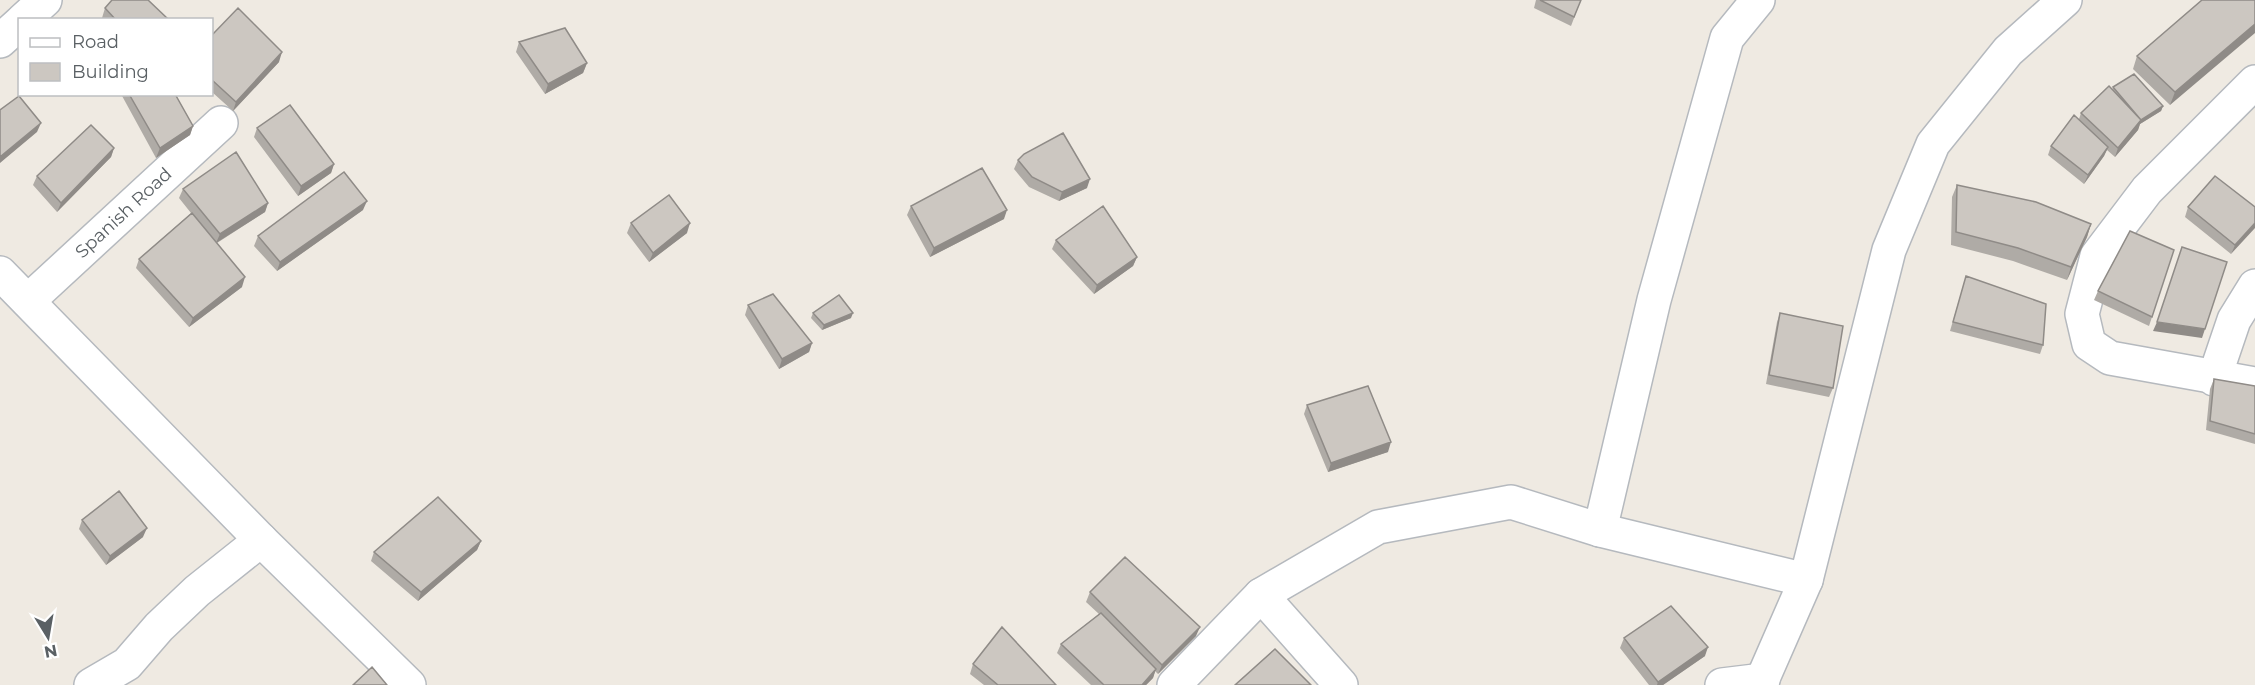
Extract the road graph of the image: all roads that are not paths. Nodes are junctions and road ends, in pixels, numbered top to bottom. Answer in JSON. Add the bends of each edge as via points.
{"nodes":[{"id":1,"x":45,"y":0,"type":"edge"},
{"id":2,"x":1758,"y":0,"type":"edge"},
{"id":3,"x":2065,"y":0,"type":"edge"},
{"id":4,"x":25,"y":18,"type":"edge"},
{"id":5,"x":18,"y":25,"type":"edge"},
{"id":6,"x":0,"y":41,"type":"edge"},
{"id":7,"x":2255,"y":82,"type":"edge"},
{"id":8,"x":221,"y":123,"type":"dead end"},
{"id":9,"x":0,"y":273,"type":"edge"},
{"id":10,"x":2255,"y":286,"type":"edge"},
{"id":11,"x":28,"y":301,"type":"junction"},
{"id":12,"x":2214,"y":379,"type":"junction"},
{"id":13,"x":2255,"y":384,"type":"edge"},
{"id":14,"x":1600,"y":530,"type":"junction"},
{"id":15,"x":261,"y":540,"type":"junction"},
{"id":16,"x":1806,"y":580,"type":"junction"},
{"id":17,"x":1261,"y":595,"type":"junction"},
{"id":18,"x":1761,"y":683,"type":"edge"},
{"id":19,"x":91,"y":685,"type":"edge"},
{"id":20,"x":409,"y":685,"type":"edge"},
{"id":21,"x":1174,"y":685,"type":"edge"},
{"id":22,"x":1341,"y":685,"type":"edge"},
{"id":23,"x":1722,"y":685,"type":"edge"}],
"edges":[{"from":1,"to":4,"type":"street"},
{"from":2,"to":14,"type":"street","via":[[1727,38],[1654,300]]},
{"from":3,"to":16,"type":"street","via":[[2008,51],[1933,144],[1889,250]]},
{"from":5,"to":6,"type":"street"},
{"from":7,"to":12,"type":"street","via":[[2147,190],[2097,256],[2082,314],[2090,344],[2110,358]]},
{"from":8,"to":11,"type":"street","name":"Spanish Road"},
{"from":9,"to":11,"type":"street"},
{"from":10,"to":12,"type":"street","via":[[2234,320]]},
{"from":11,"to":15,"type":"street"},
{"from":12,"to":13,"type":"street"},
{"from":14,"to":16,"type":"street"},
{"from":14,"to":17,"type":"street","via":[[1511,502],[1378,527]]},
{"from":15,"to":19,"type":"street","via":[[189,598],[127,664]]},
{"from":15,"to":20,"type":"street"},
{"from":16,"to":18,"type":"street"},
{"from":17,"to":21,"type":"street"},
{"from":17,"to":22,"type":"street"},
{"from":18,"to":23,"type":"street"}]}
